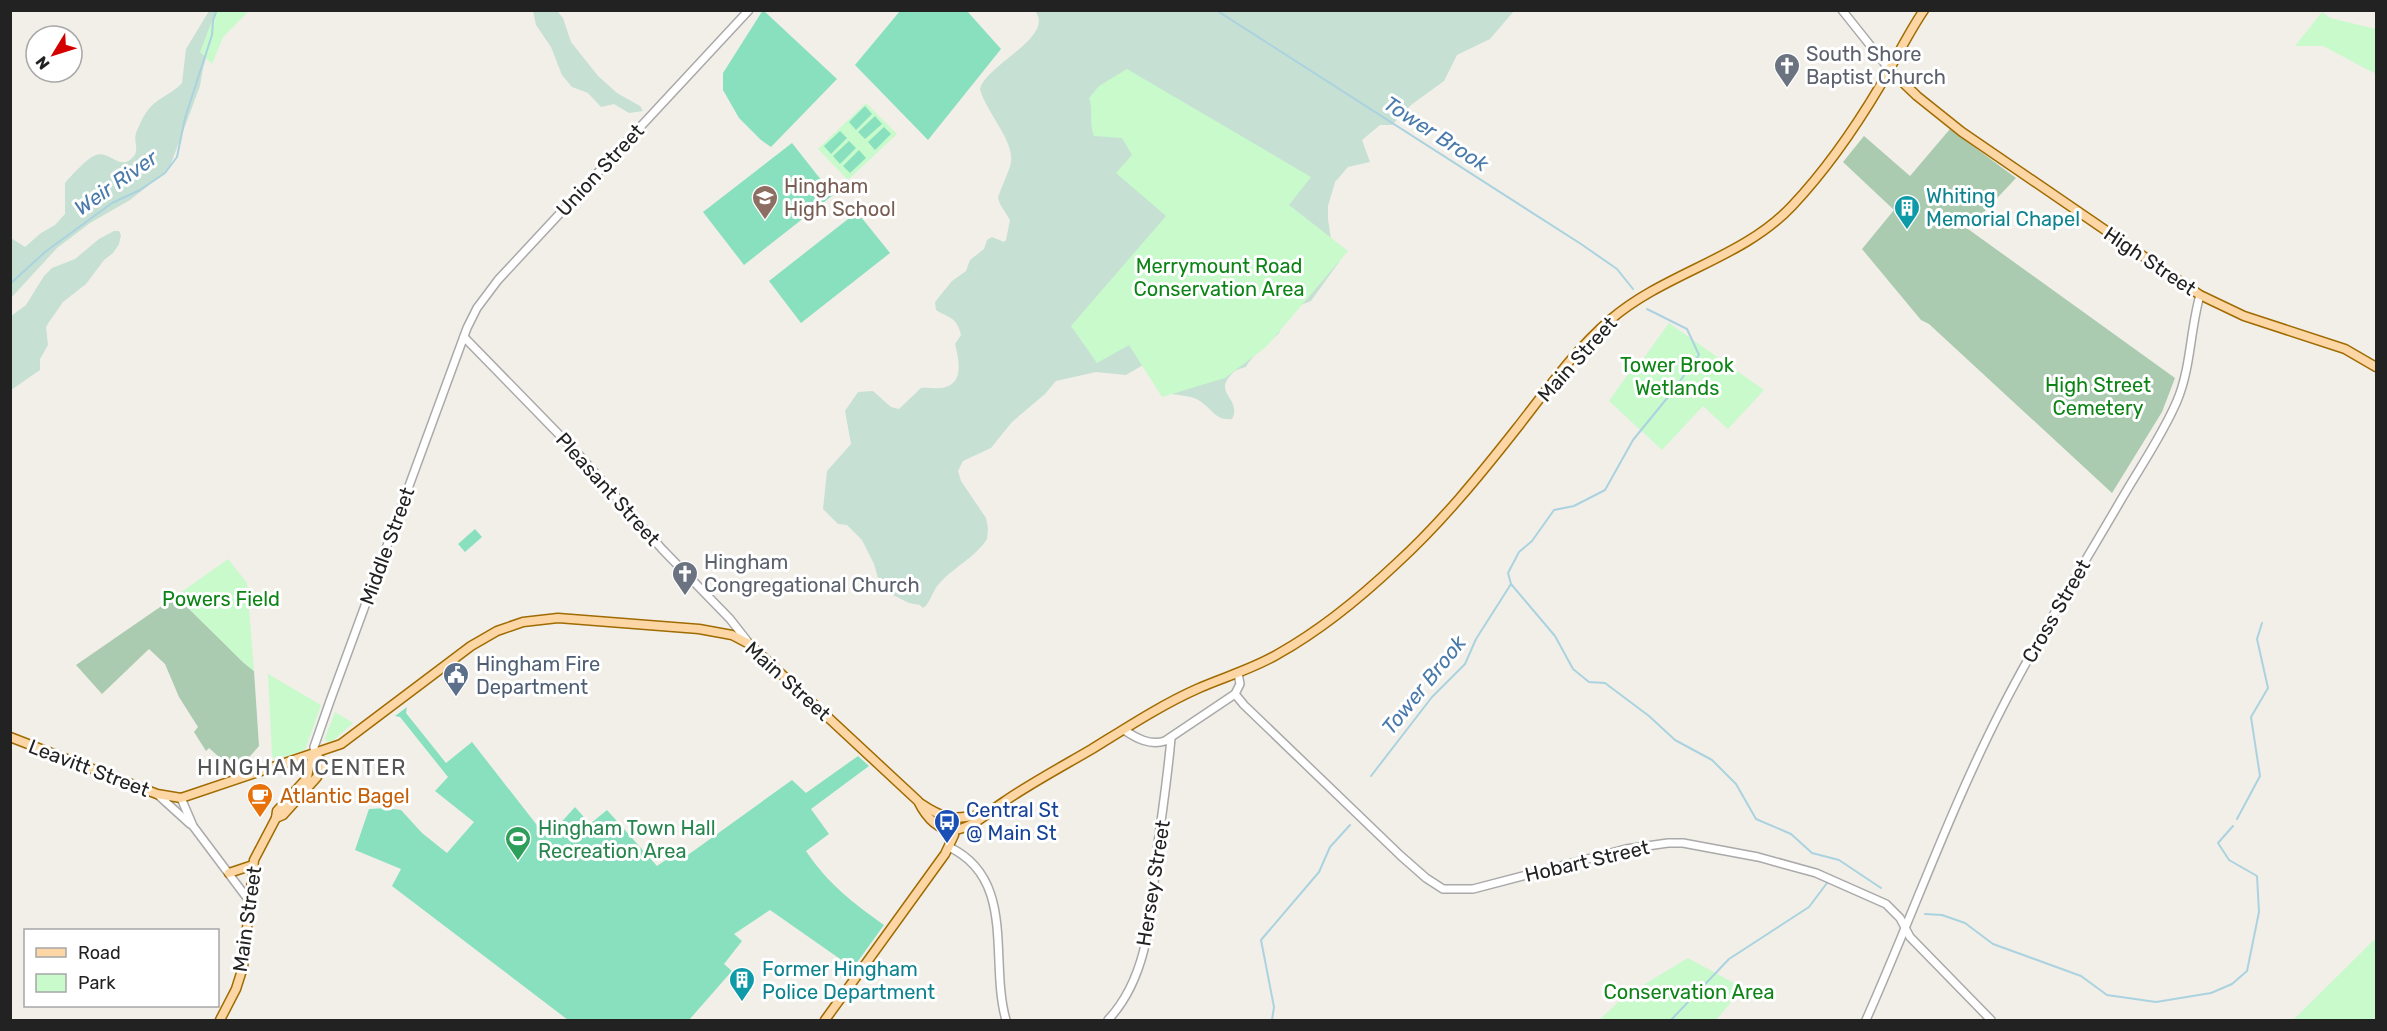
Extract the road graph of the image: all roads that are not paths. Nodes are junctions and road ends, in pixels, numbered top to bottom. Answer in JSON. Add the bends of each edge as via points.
{"nodes":[{"id":1,"x":749,"y":10,"type":"edge"},
{"id":2,"x":1842,"y":10,"type":"edge"},
{"id":3,"x":1924,"y":10,"type":"edge"},
{"id":4,"x":1889,"y":69,"type":"junction"},
{"id":5,"x":2200,"y":295,"type":"junction"},
{"id":6,"x":464,"y":337,"type":"junction"},
{"id":7,"x":2376,"y":367,"type":"edge"},
{"id":8,"x":749,"y":644,"type":"junction"},
{"id":9,"x":1238,"y":673,"type":"junction"},
{"id":10,"x":1235,"y":694,"type":"junction"},
{"id":11,"x":1124,"y":730,"type":"junction"},
{"id":12,"x":10,"y":737,"type":"edge"},
{"id":13,"x":1171,"y":738,"type":"junction"},
{"id":14,"x":315,"y":755,"type":"junction"},
{"id":15,"x":157,"y":794,"type":"junction"},
{"id":16,"x":181,"y":798,"type":"junction"},
{"id":17,"x":918,"y":801,"type":"junction"},
{"id":18,"x":984,"y":815,"type":"junction"},
{"id":19,"x":956,"y":819,"type":"junction"},
{"id":20,"x":192,"y":825,"type":"junction"},
{"id":21,"x":956,"y":830,"type":"junction"},
{"id":22,"x":949,"y":847,"type":"junction"},
{"id":23,"x":253,"y":865,"type":"junction"},
{"id":24,"x":229,"y":873,"type":"junction"},
{"id":25,"x":250,"y":902,"type":"junction"},
{"id":26,"x":1906,"y":928,"type":"junction"},
{"id":27,"x":220,"y":1020,"type":"edge"},
{"id":28,"x":825,"y":1020,"type":"edge"},
{"id":29,"x":1006,"y":1020,"type":"edge"},
{"id":30,"x":1108,"y":1020,"type":"edge"},
{"id":31,"x":1866,"y":1020,"type":"edge"},
{"id":32,"x":1991,"y":1020,"type":"edge"}],
"edges":[{"from":1,"to":6,"type":"street","name":"Union Street","via":[[498,280],[477,308]]},
{"from":2,"to":4,"type":"street"},
{"from":3,"to":4,"type":"main road","name":"Main Street"},
{"from":4,"to":5,"type":"main road","name":"High Street","via":[[1962,132]]},
{"from":4,"to":9,"type":"main road","name":"Main Street","via":[[1839,148],[1784,214],[1754,238],[1668,280],[1611,319],[1563,370],[1460,498],[1399,562],[1286,650]]},
{"from":5,"to":7,"type":"main road","name":"High Street","via":[[2253,320],[2345,349]]},
{"from":5,"to":26,"type":"street","name":"Cross Street","via":[[2185,379],[2171,415],[2012,688],[1952,814]]},
{"from":6,"to":8,"type":"street","name":"Pleasant Street","via":[[580,456]]},
{"from":6,"to":14,"type":"street","name":"Middle Street","via":[[330,700],[314,747]]},
{"from":8,"to":14,"type":"main road","name":"Main Street","via":[[732,635],[699,629],[558,618],[523,622],[478,642],[346,741]]},
{"from":8,"to":17,"type":"main road","name":"Main Street"},
{"from":9,"to":10,"type":"street","via":[[1240,684]]},
{"from":9,"to":11,"type":"main road","name":"Main Street","via":[[1185,694]]},
{"from":10,"to":13,"type":"street"},
{"from":10,"to":26,"type":"street","name":"Hobart Street","via":[[1366,823],[1443,889],[1473,889],[1626,849],[1683,843],[1758,857],[1829,878],[1881,901]]},
{"from":11,"to":13,"type":"street","via":[[1153,743]]},
{"from":11,"to":18,"type":"main road","name":"Main Street"},
{"from":12,"to":15,"type":"main road","name":"Leavitt Street"},
{"from":13,"to":30,"type":"street","name":"Hersey Street","via":[[1149,929],[1130,989]]},
{"from":14,"to":16,"type":"main road"},
{"from":14,"to":23,"type":"main road","name":"Main Street","via":[[307,778],[288,804],[277,811]]},
{"from":15,"to":16,"type":"main road"},
{"from":15,"to":20,"type":"street","name":"Leavitt Street"},
{"from":16,"to":20,"type":"street","name":"Leavitt Street"},
{"from":17,"to":19,"type":"main road","via":[[937,814]]},
{"from":17,"to":21,"type":"main road","name":"Main Street","via":[[933,822]]},
{"from":18,"to":19,"type":"main road"},
{"from":18,"to":21,"type":"main road","name":"Main Street"},
{"from":19,"to":21,"type":"main road"},
{"from":20,"to":24,"type":"street","name":"Leavitt Street"},
{"from":21,"to":22,"type":"main road"},
{"from":22,"to":28,"type":"main road"},
{"from":22,"to":29,"type":"street","via":[[975,864],[992,893]]},
{"from":23,"to":24,"type":"main road"},
{"from":23,"to":25,"type":"main road","name":"Main Street"},
{"from":24,"to":25,"type":"street","name":"Leavitt Street"},
{"from":25,"to":27,"type":"main road","name":"Main Street","via":[[243,967]]},
{"from":26,"to":31,"type":"street","name":"Cross Street"},
{"from":26,"to":32,"type":"street","name":"Hobart Street","via":[[1910,937]]}]}
